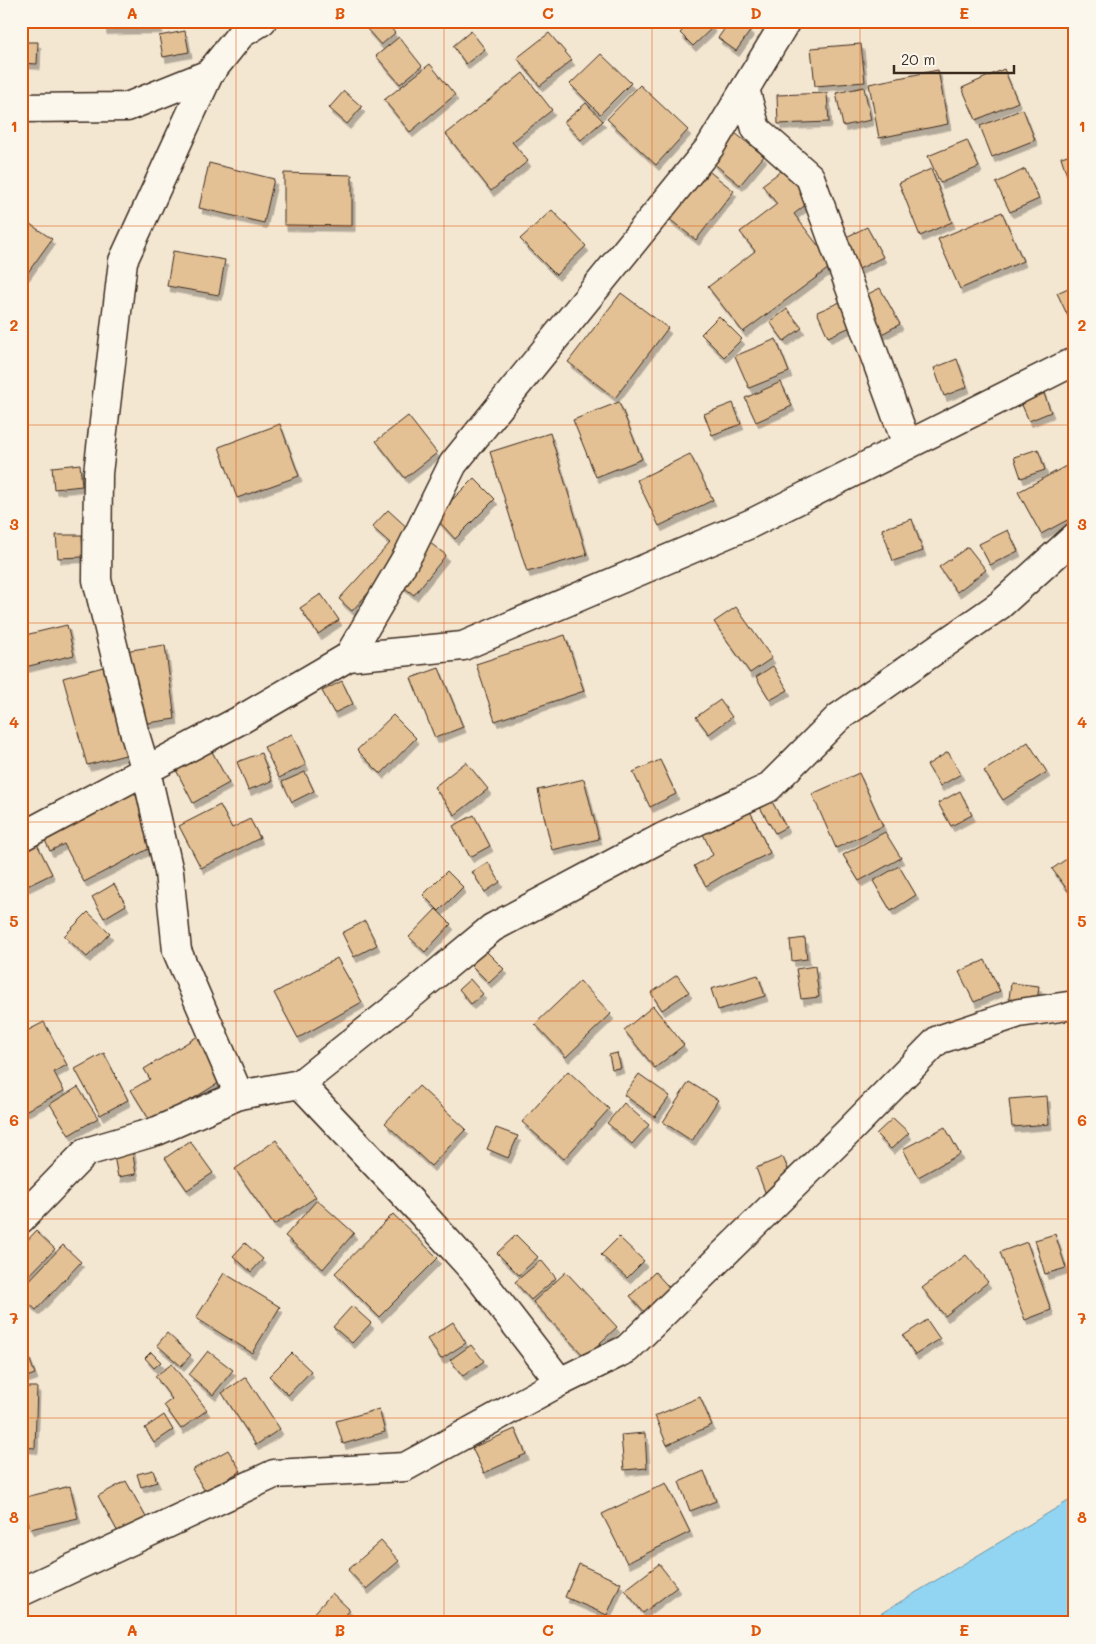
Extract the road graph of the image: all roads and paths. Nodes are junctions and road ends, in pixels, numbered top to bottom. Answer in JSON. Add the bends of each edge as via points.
{"nodes":[{"id":1,"x":786,"y":21,"type":"edge"},
{"id":2,"x":248,"y":25,"type":"edge"},
{"id":3,"x":209,"y":74,"type":"junction"},
{"id":4,"x":745,"y":89,"type":"junction"},
{"id":5,"x":21,"y":108,"type":"edge"},
{"id":6,"x":1075,"y":361,"type":"edge"},
{"id":7,"x":907,"y":445,"type":"junction"},
{"id":8,"x":1075,"y":537,"type":"edge"},
{"id":9,"x":348,"y":657,"type":"junction"},
{"id":10,"x":146,"y":771,"type":"junction"},
{"id":11,"x":21,"y":837,"type":"edge"},
{"id":12,"x":1075,"y":1004,"type":"edge"},
{"id":13,"x":300,"y":1084,"type":"junction"},
{"id":14,"x":238,"y":1095,"type":"junction"},
{"id":15,"x":21,"y":1219,"type":"edge"},
{"id":16,"x":560,"y":1382,"type":"junction"},
{"id":17,"x":21,"y":1592,"type":"edge"}],
"edges":[{"from":1,"to":4,"type":"street"},
{"from":2,"to":3,"type":"street"},
{"from":3,"to":5,"type":"street","via":[[127,106]]},
{"from":3,"to":10,"type":"street","via":[[123,261],[98,473],[97,580]]},
{"from":4,"to":7,"type":"street","via":[[756,129],[810,177]]},
{"from":4,"to":9,"type":"street","via":[[710,147],[452,464],[409,553]]},
{"from":6,"to":7,"type":"street"},
{"from":7,"to":9,"type":"street","via":[[750,524],[463,646]]},
{"from":8,"to":13,"type":"street","via":[[1000,606],[839,717],[768,788],[661,838],[492,928]]},
{"from":9,"to":10,"type":"street"},
{"from":10,"to":11,"type":"street"},
{"from":10,"to":14,"type":"street","via":[[169,872],[177,951]]},
{"from":12,"to":16,"type":"street","via":[[1019,1013],[938,1040],[627,1348]]},
{"from":13,"to":14,"type":"street"},
{"from":13,"to":16,"type":"street","via":[[476,1273]]},
{"from":14,"to":15,"type":"street","via":[[157,1131],[86,1152]]},
{"from":16,"to":17,"type":"street","via":[[405,1467],[274,1474]]}]}
